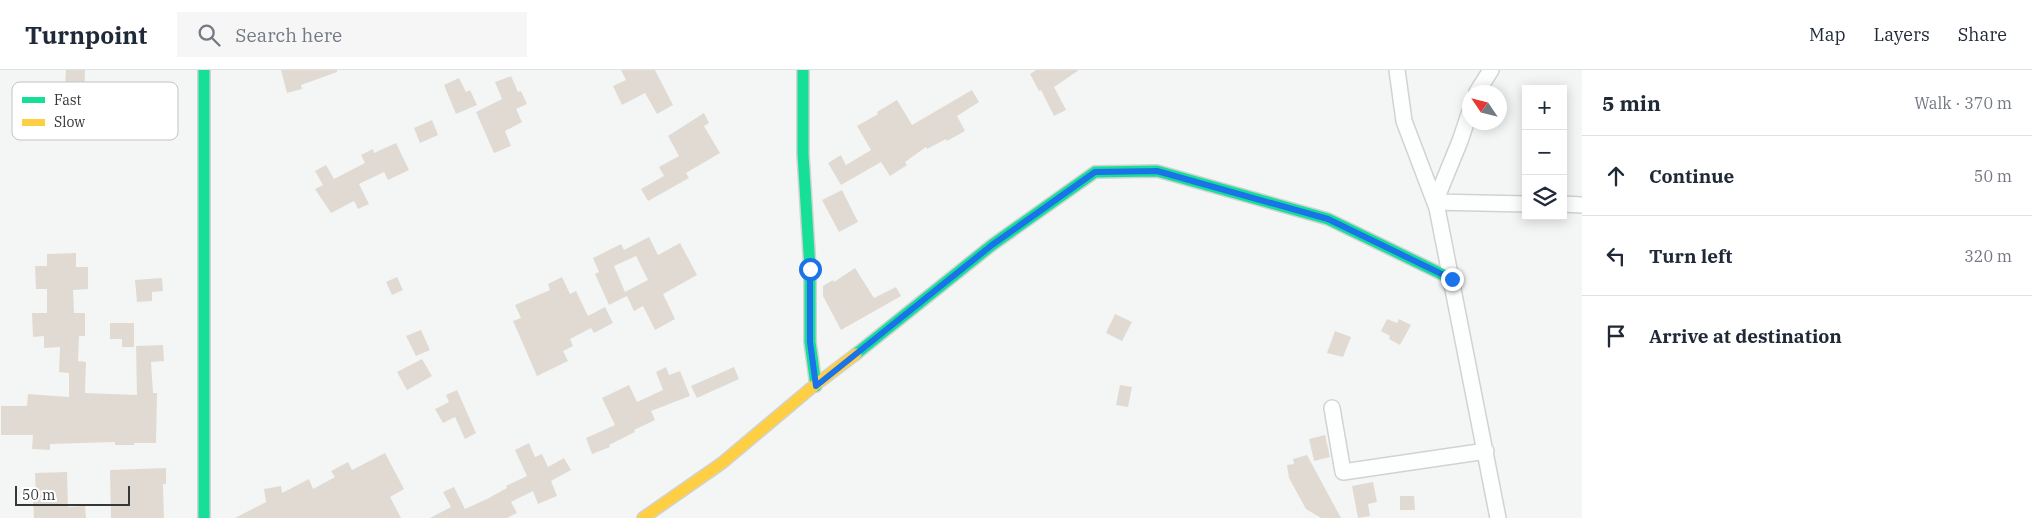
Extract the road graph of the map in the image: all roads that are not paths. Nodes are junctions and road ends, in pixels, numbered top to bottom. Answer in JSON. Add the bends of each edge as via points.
{"nodes":[{"id":1,"x":204,"y":70,"type":"edge"},
{"id":2,"x":803,"y":70,"type":"edge"},
{"id":3,"x":1397,"y":70,"type":"edge"},
{"id":4,"x":1478,"y":70,"type":"edge"},
{"id":5,"x":1491,"y":70,"type":"edge"},
{"id":6,"x":1477,"y":85,"type":"edge"},
{"id":7,"x":1481,"y":85,"type":"edge"},
{"id":8,"x":1464,"y":130,"type":"edge"},
{"id":9,"x":1435,"y":202,"type":"junction"},
{"id":10,"x":1522,"y":204,"type":"edge"},
{"id":11,"x":1567,"y":204,"type":"edge"},
{"id":12,"x":1582,"y":204,"type":"edge"},
{"id":13,"x":1452,"y":279,"type":"junction"},
{"id":14,"x":816,"y":386,"type":"junction"},
{"id":15,"x":1332,"y":408,"type":"dead end"},
{"id":16,"x":1486,"y":451,"type":"junction"},
{"id":17,"x":204,"y":518,"type":"edge"},
{"id":18,"x":643,"y":518,"type":"edge"},
{"id":19,"x":1498,"y":518,"type":"edge"}],
"edges":[{"from":1,"to":17,"type":"street"},
{"from":2,"to":14,"type":"street","via":[[810,342]]},
{"from":3,"to":9,"type":"street","via":[[1404,121]]},
{"from":4,"to":6,"type":"street"},
{"from":5,"to":7,"type":"street"},
{"from":8,"to":9,"type":"street"},
{"from":9,"to":10,"type":"street"},
{"from":9,"to":13,"type":"street"},
{"from":11,"to":12,"type":"street"},
{"from":13,"to":14,"type":"street","via":[[1328,219],[1157,171],[1095,172],[992,245]]},
{"from":13,"to":16,"type":"street"},
{"from":14,"to":18,"type":"street","via":[[722,463]]},
{"from":15,"to":16,"type":"street","via":[[1343,472]]},
{"from":16,"to":19,"type":"street"}]}
